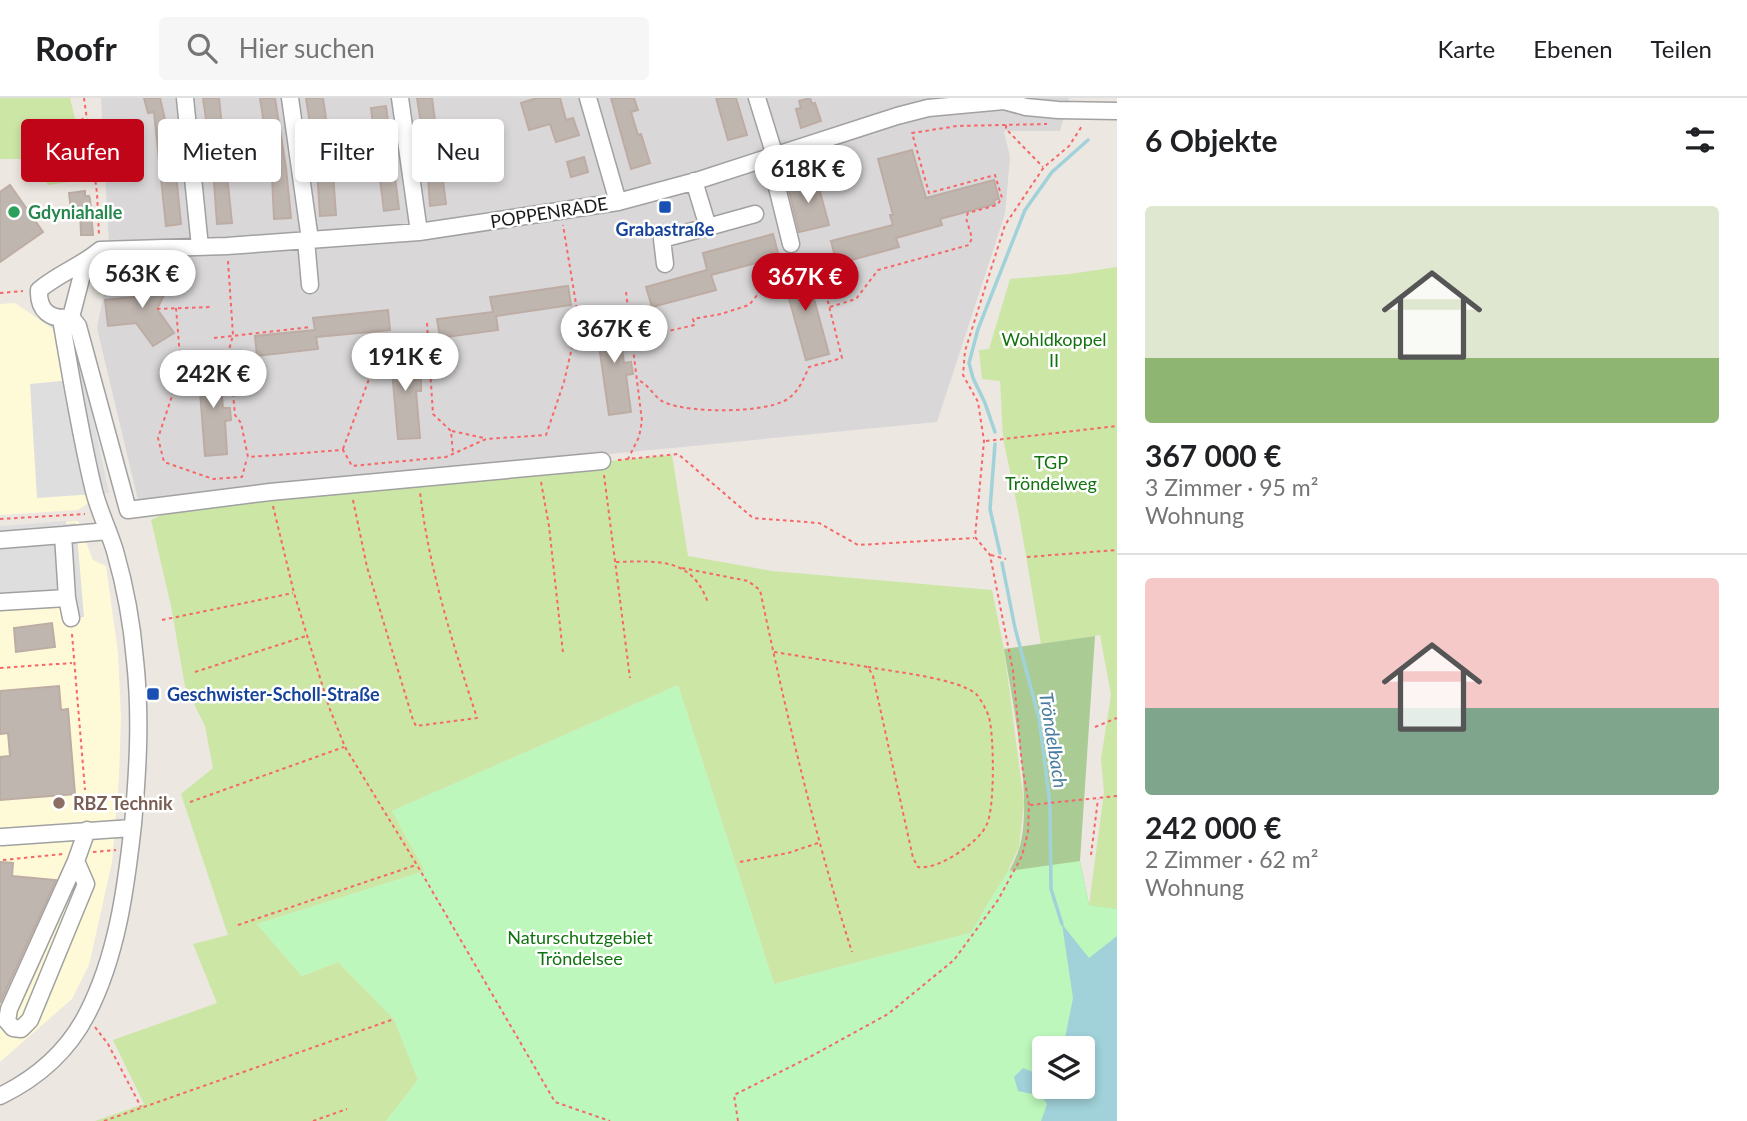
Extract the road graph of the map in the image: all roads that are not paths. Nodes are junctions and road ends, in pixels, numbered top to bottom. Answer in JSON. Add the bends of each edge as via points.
{"nodes":[{"id":1,"x":185,"y":98,"type":"edge"},
{"id":2,"x":290,"y":98,"type":"edge"},
{"id":3,"x":400,"y":98,"type":"edge"},
{"id":4,"x":588,"y":98,"type":"edge"},
{"id":5,"x":757,"y":98,"type":"edge"},
{"id":6,"x":1003,"y":100,"type":"edge"},
{"id":7,"x":927,"y":103,"type":"edge"},
{"id":8,"x":1058,"y":104,"type":"edge"},
{"id":9,"x":1117,"y":111,"type":"edge"},
{"id":10,"x":773,"y":157,"type":"junction"},
{"id":11,"x":811,"y":168,"type":"dead end"},
{"id":12,"x":775,"y":179,"type":"junction"},
{"id":13,"x":694,"y":181,"type":"junction"},
{"id":14,"x":618,"y":202,"type":"junction"},
{"id":15,"x":755,"y":214,"type":"dead end"},
{"id":16,"x":708,"y":227,"type":"junction"},
{"id":17,"x":419,"y":232,"type":"junction"},
{"id":18,"x":308,"y":240,"type":"junction"},
{"id":19,"x":791,"y":244,"type":"dead end"},
{"id":20,"x":200,"y":247,"type":"junction"},
{"id":21,"x":85,"y":262,"type":"junction"},
{"id":22,"x":665,"y":264,"type":"dead end"},
{"id":23,"x":310,"y":285,"type":"dead end"},
{"id":24,"x":66,"y":318,"type":"junction"},
{"id":25,"x":602,"y":461,"type":"road end"},
{"id":26,"x":108,"y":531,"type":"junction"},
{"id":27,"x":63,"y":536,"type":"junction"},
{"id":28,"x":0,"y":540,"type":"edge"},
{"id":29,"x":67,"y":597,"type":"junction"},
{"id":30,"x":0,"y":602,"type":"edge"},
{"id":31,"x":71,"y":618,"type":"road end"},
{"id":32,"x":132,"y":828,"type":"junction"},
{"id":33,"x":86,"y":830,"type":"junction"},
{"id":34,"x":2,"y":837,"type":"dead end"},
{"id":35,"x":76,"y":861,"type":"junction"},
{"id":36,"x":0,"y":1096,"type":"edge"}],
"edges":[{"from":1,"to":20,"type":"street"},
{"from":2,"to":18,"type":"street"},
{"from":3,"to":17,"type":"street"},
{"from":4,"to":14,"type":"street"},
{"from":5,"to":10,"type":"street"},
{"from":6,"to":7,"type":"street","name":"POPPENRADE"},
{"from":6,"to":8,"type":"street","name":"POPPENRADE","via":[[1026,107]]},
{"from":7,"to":10,"type":"street","name":"POPPENRADE"},
{"from":8,"to":9,"type":"street","name":"POPPENRADE"},
{"from":10,"to":12,"type":"street"},
{"from":10,"to":13,"type":"street","name":"POPPENRADE"},
{"from":11,"to":12,"type":"street"},
{"from":12,"to":19,"type":"street"},
{"from":13,"to":14,"type":"street","name":"POPPENRADE"},
{"from":13,"to":16,"type":"street"},
{"from":14,"to":17,"type":"street","name":"POPPENRADE"},
{"from":15,"to":16,"type":"street"},
{"from":16,"to":22,"type":"street","via":[[662,239]]},
{"from":17,"to":18,"type":"street","name":"POPPENRADE"},
{"from":18,"to":20,"type":"street","name":"POPPENRADE"},
{"from":18,"to":23,"type":"street"},
{"from":20,"to":21,"type":"street","name":"POPPENRADE","via":[[100,250]]},
{"from":21,"to":24,"type":"street"},
{"from":21,"to":24,"type":"street","via":[[39,290],[38,301],[44,311]]},
{"from":24,"to":25,"type":"street","via":[[78,326],[128,510]]},
{"from":24,"to":26,"type":"street","via":[[94,493]]},
{"from":26,"to":27,"type":"street"},
{"from":26,"to":32,"type":"street","via":[[135,660],[139,722]]},
{"from":27,"to":28,"type":"street"},
{"from":27,"to":29,"type":"street"},
{"from":29,"to":30,"type":"street"},
{"from":29,"to":31,"type":"street"},
{"from":32,"to":33,"type":"street"},
{"from":32,"to":36,"type":"street","via":[[117,931],[86,1016],[58,1056],[26,1084]]},
{"from":33,"to":34,"type":"street"},
{"from":33,"to":35,"type":"street"},
{"from":35,"to":35,"type":"street","via":[[86,884],[30,1020],[13,1028],[7,1021],[9,1009]]}]}
